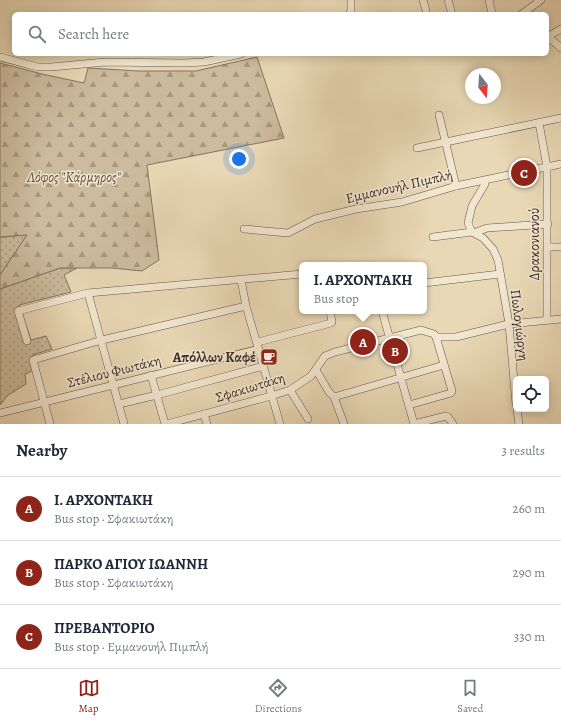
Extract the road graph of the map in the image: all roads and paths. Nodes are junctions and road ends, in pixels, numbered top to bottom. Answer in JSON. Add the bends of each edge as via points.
{"nodes":[{"id":1,"x":351,"y":0,"type":"edge"},
{"id":2,"x":423,"y":0,"type":"edge"},
{"id":3,"x":448,"y":0,"type":"edge"},
{"id":4,"x":489,"y":0,"type":"edge"},
{"id":5,"x":541,"y":0,"type":"edge"},
{"id":6,"x":426,"y":10,"type":"dead end"},
{"id":7,"x":350,"y":12,"type":"edge"},
{"id":8,"x":451,"y":12,"type":"edge"},
{"id":9,"x":492,"y":12,"type":"edge"},
{"id":10,"x":525,"y":12,"type":"edge"},
{"id":11,"x":561,"y":29,"type":"edge"},
{"id":12,"x":549,"y":36,"type":"edge"},
{"id":13,"x":549,"y":38,"type":"edge"},
{"id":14,"x":561,"y":48,"type":"edge"},
{"id":15,"x":229,"y":56,"type":"edge"},
{"id":16,"x":0,"y":57,"type":"edge"},
{"id":17,"x":439,"y":115,"type":"dead end"},
{"id":18,"x":561,"y":118,"type":"edge"},
{"id":19,"x":539,"y":123,"type":"junction"},
{"id":20,"x":446,"y":142,"type":"junction"},
{"id":21,"x":417,"y":148,"type":"dead end"},
{"id":22,"x":561,"y":164,"type":"edge"},
{"id":23,"x":547,"y":167,"type":"junction"},
{"id":24,"x":484,"y":181,"type":"junction"},
{"id":25,"x":456,"y":186,"type":"junction"},
{"id":26,"x":548,"y":224,"type":"junction"},
{"id":27,"x":244,"y":229,"type":"dead end"},
{"id":28,"x":473,"y":232,"type":"junction"},
{"id":29,"x":433,"y":237,"type":"dead end"},
{"id":30,"x":548,"y":247,"type":"junction"},
{"id":31,"x":561,"y":247,"type":"edge"},
{"id":32,"x":299,"y":274,"type":"edge"},
{"id":33,"x":500,"y":274,"type":"junction"},
{"id":34,"x":241,"y":280,"type":"junction"},
{"id":35,"x":427,"y":283,"type":"edge"},
{"id":36,"x":88,"y":293,"type":"junction"},
{"id":37,"x":246,"y":306,"type":"junction"},
{"id":38,"x":331,"y":314,"type":"edge"},
{"id":39,"x":383,"y":314,"type":"edge"},
{"id":40,"x":547,"y":320,"type":"junction"},
{"id":41,"x":561,"y":320,"type":"edge"},
{"id":42,"x":509,"y":324,"type":"junction"},
{"id":43,"x":436,"y":337,"type":"junction"},
{"id":44,"x":390,"y":338,"type":"junction"},
{"id":45,"x":102,"y":340,"type":"junction"},
{"id":46,"x":27,"y":341,"type":"dead end"},
{"id":47,"x":258,"y":346,"type":"junction"},
{"id":48,"x":444,"y":365,"type":"junction"},
{"id":49,"x":264,"y":366,"type":"junction"},
{"id":50,"x":316,"y":370,"type":"junction"},
{"id":51,"x":151,"y":375,"type":"junction"},
{"id":52,"x":514,"y":376,"type":"edge"},
{"id":53,"x":401,"y":377,"type":"junction"},
{"id":54,"x":113,"y":386,"type":"junction"},
{"id":55,"x":290,"y":390,"type":"junction"},
{"id":56,"x":157,"y":395,"type":"junction"},
{"id":57,"x":271,"y":396,"type":"junction"},
{"id":58,"x":334,"y":396,"type":"junction"},
{"id":59,"x":44,"y":402,"type":"junction"},
{"id":60,"x":119,"y":404,"type":"junction"},
{"id":61,"x":409,"y":405,"type":"junction"},
{"id":62,"x":517,"y":412,"type":"edge"},
{"id":63,"x":0,"y":413,"type":"edge"},
{"id":64,"x":204,"y":414,"type":"junction"},
{"id":65,"x":308,"y":419,"type":"dead end"},
{"id":66,"x":50,"y":424,"type":"edge"},
{"id":67,"x":124,"y":424,"type":"edge"},
{"id":68,"x":166,"y":424,"type":"edge"},
{"id":69,"x":207,"y":424,"type":"edge"},
{"id":70,"x":280,"y":424,"type":"edge"},
{"id":71,"x":344,"y":424,"type":"edge"},
{"id":72,"x":414,"y":424,"type":"edge"},
{"id":73,"x":453,"y":424,"type":"edge"},
{"id":74,"x":519,"y":424,"type":"edge"}],
"edges":[{"from":1,"to":7,"type":"street"},
{"from":2,"to":6,"type":"street"},
{"from":3,"to":8,"type":"street"},
{"from":4,"to":9,"type":"street"},
{"from":5,"to":10,"type":"street"},
{"from":11,"to":12,"type":"street"},
{"from":13,"to":14,"type":"street"},
{"from":15,"to":16,"type":"street","via":[[204,62],[105,62],[51,67],[38,67]]},
{"from":17,"to":20,"type":"street"},
{"from":18,"to":19,"type":"street"},
{"from":19,"to":20,"type":"street"},
{"from":19,"to":23,"type":"street","name":"Δρακονιανού"},
{"from":20,"to":21,"type":"street"},
{"from":20,"to":25,"type":"street"},
{"from":22,"to":23,"type":"street","name":"Εµµανουήλ Πιµπλή"},
{"from":23,"to":24,"type":"street","name":"Εµµανουήλ Πιµπλή"},
{"from":23,"to":26,"type":"street","name":"Δρακονιανού"},
{"from":24,"to":25,"type":"street","name":"Εµµανουήλ Πιµπλή"},
{"from":24,"to":28,"type":"street","via":[[485,184],[469,215],[468,224]]},
{"from":25,"to":27,"type":"street","name":"Εµµανουήλ Πιµπλή","via":[[402,202],[315,219],[288,233]]},
{"from":26,"to":28,"type":"street","via":[[487,228]]},
{"from":26,"to":30,"type":"street","name":"Δρακονιανού"},
{"from":28,"to":29,"type":"street"},
{"from":28,"to":33,"type":"street","name":"Πωλογιώργη","via":[[493,249]]},
{"from":30,"to":31,"type":"street"},
{"from":30,"to":40,"type":"street","name":"Δρακονιανού"},
{"from":32,"to":34,"type":"street"},
{"from":33,"to":35,"type":"street"},
{"from":33,"to":42,"type":"street","name":"Πωλογιώργη"},
{"from":34,"to":36,"type":"street"},
{"from":34,"to":37,"type":"street"},
{"from":36,"to":45,"type":"street"},
{"from":36,"to":46,"type":"street","via":[[18,312]]},
{"from":37,"to":45,"type":"street"},
{"from":37,"to":47,"type":"street"},
{"from":38,"to":47,"type":"street","name":"Στέλιου Φιωτάκη","via":[[331,323]]},
{"from":39,"to":44,"type":"street"},
{"from":40,"to":41,"type":"street","name":"Σφακιωτάκη"},
{"from":40,"to":42,"type":"street","name":"Σφακιωτάκη"},
{"from":42,"to":43,"type":"street","name":"Σφακιωτάκη","via":[[456,337]]},
{"from":42,"to":52,"type":"street","name":"Πωλογιώργη"},
{"from":43,"to":44,"type":"street","name":"Σφακιωτάκη","via":[[421,330]]},
{"from":43,"to":48,"type":"street"},
{"from":44,"to":50,"type":"street","name":"Σφακιωτάκη","via":[[329,354]]},
{"from":44,"to":53,"type":"street"},
{"from":45,"to":54,"type":"street"},
{"from":45,"to":59,"type":"street","via":[[33,360]]},
{"from":47,"to":49,"type":"street"},
{"from":47,"to":51,"type":"street","name":"Στέλιου Φιωτάκη"},
{"from":48,"to":53,"type":"street"},
{"from":48,"to":61,"type":"street","via":[[451,393]]},
{"from":49,"to":56,"type":"street"},
{"from":49,"to":57,"type":"street"},
{"from":50,"to":55,"type":"street","name":"Σφακιωτάκη","via":[[305,381]]},
{"from":50,"to":58,"type":"street"},
{"from":51,"to":54,"type":"street","name":"Στέλιου Φιωτάκη"},
{"from":51,"to":56,"type":"street"},
{"from":53,"to":58,"type":"street"},
{"from":53,"to":61,"type":"street"},
{"from":54,"to":59,"type":"street","name":"Στέλιου Φιωτάκη"},
{"from":54,"to":60,"type":"street"},
{"from":55,"to":57,"type":"street","name":"Σφακιωτάκη"},
{"from":55,"to":65,"type":"street"},
{"from":56,"to":60,"type":"street"},
{"from":56,"to":68,"type":"street"},
{"from":57,"to":64,"type":"street","name":"Σφακιωτάκη"},
{"from":57,"to":70,"type":"street"},
{"from":58,"to":71,"type":"street"},
{"from":59,"to":63,"type":"street","name":"Στέλιου Φιωτάκη"},
{"from":59,"to":66,"type":"street"},
{"from":60,"to":67,"type":"street"},
{"from":61,"to":72,"type":"street"},
{"from":62,"to":74,"type":"street"},
{"from":64,"to":68,"type":"street","name":"Σφακιωτάκη"},
{"from":64,"to":69,"type":"street"},
{"from":72,"to":73,"type":"street","via":[[446,416]]}]}
